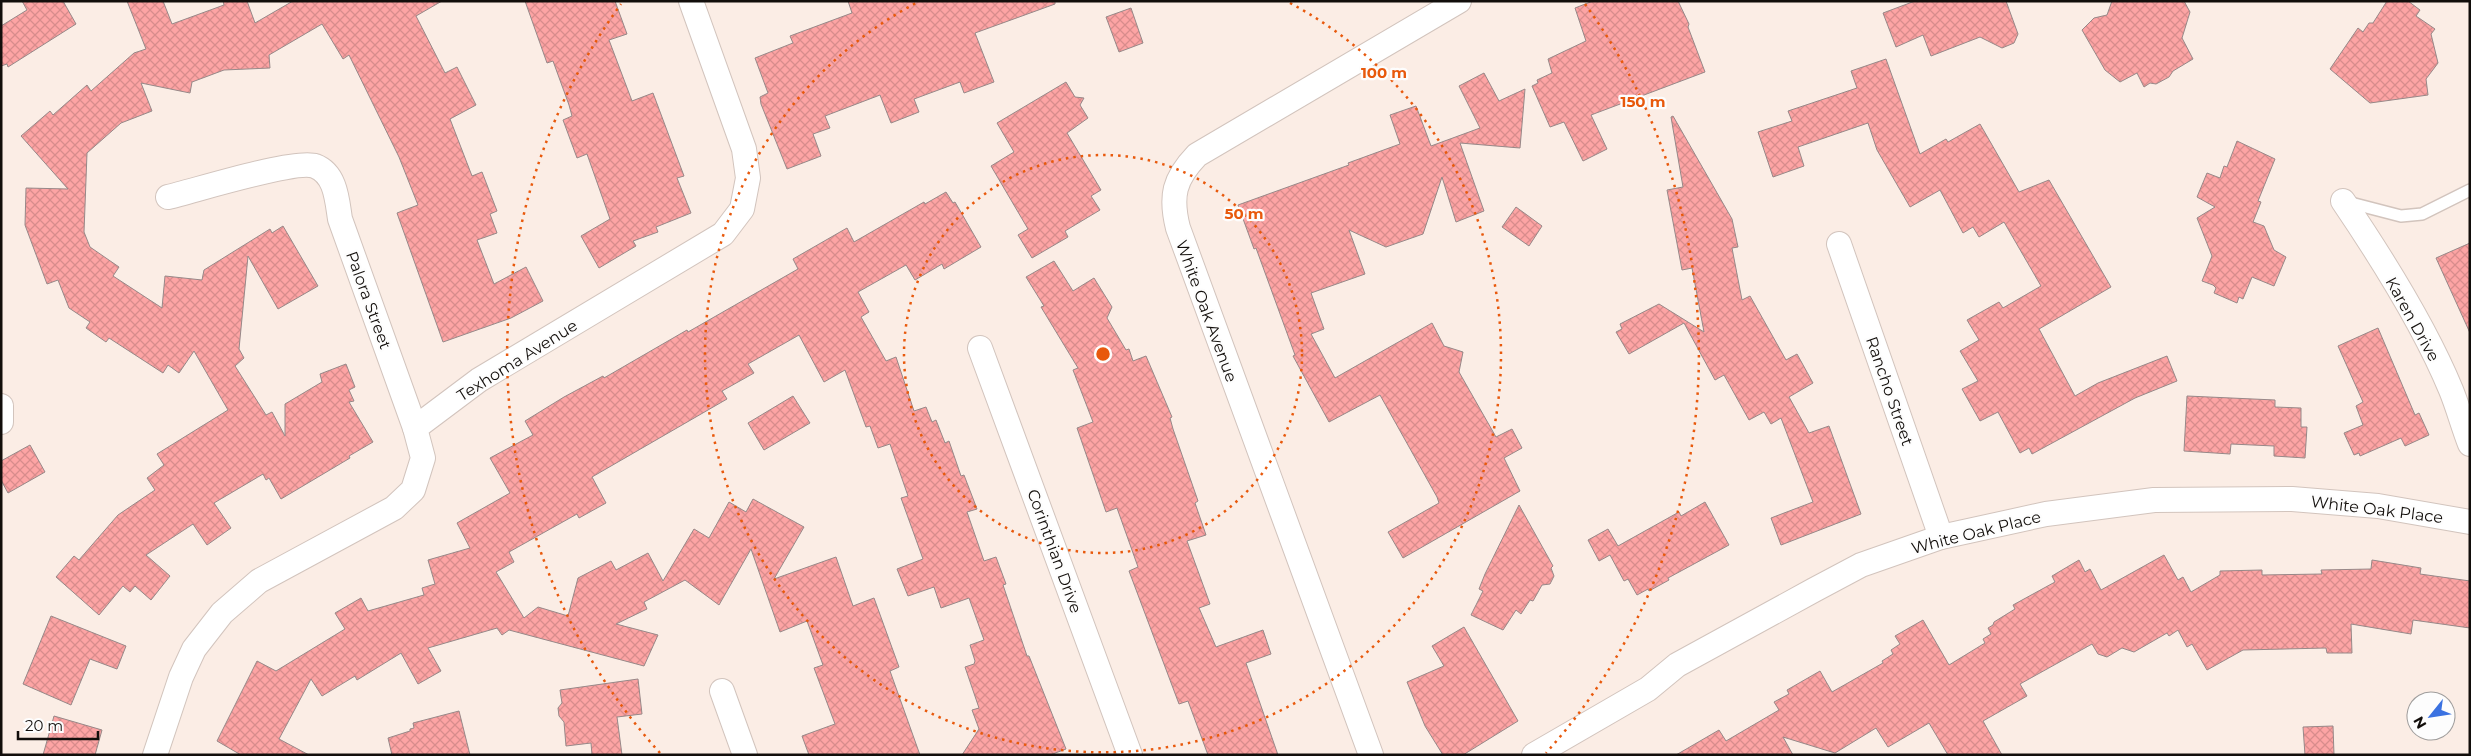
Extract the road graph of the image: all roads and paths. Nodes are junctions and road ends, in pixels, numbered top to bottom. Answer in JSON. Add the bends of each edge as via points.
{"nodes":[{"id":1,"x":1460,"y":1,"type":"edge"},
{"id":2,"x":699,"y":4,"type":"edge"},
{"id":3,"x":2470,"y":190,"type":"edge"},
{"id":4,"x":168,"y":197,"type":"dead end"},
{"id":5,"x":2343,"y":201,"type":"joint"},
{"id":6,"x":1838,"y":244,"type":"dead end"},
{"id":7,"x":980,"y":348,"type":"dead end"},
{"id":8,"x":1,"y":406,"type":"edge"},
{"id":9,"x":1,"y":422,"type":"edge"},
{"id":10,"x":415,"y":428,"type":"junction"},
{"id":11,"x":2470,"y":444,"type":"edge"},
{"id":12,"x":2470,"y":522,"type":"edge"},
{"id":13,"x":1941,"y":537,"type":"junction"},
{"id":14,"x":722,"y":692,"type":"dead end"},
{"id":15,"x":154,"y":755,"type":"edge"},
{"id":16,"x":745,"y":755,"type":"edge"},
{"id":17,"x":1130,"y":755,"type":"edge"},
{"id":18,"x":1370,"y":755,"type":"edge"},
{"id":19,"x":1534,"y":755,"type":"edge"}],
"edges":[{"from":1,"to":18,"type":"street","name":"White Oak Avenue","via":[[1197,155],[1183,170],[1174,191],[1173,209],[1178,228]]},
{"from":2,"to":10,"type":"street","name":"Texhoma Avenue","via":[[744,149],[748,178],[742,209],[723,234],[479,380]]},
{"from":3,"to":5,"type":"lane","via":[[2422,214],[2401,216]]},
{"from":4,"to":10,"type":"street","name":"Palora Street","via":[[292,165],[316,166],[324,173],[332,181],[340,219]]},
{"from":5,"to":11,"type":"street","name":"Karen Drive","via":[[2373,244],[2428,342],[2451,390]]},
{"from":6,"to":13,"type":"street","name":"Rancho Street"},
{"from":7,"to":17,"type":"street","name":"Corinthian Drive"},
{"from":8,"to":9,"type":"street"},
{"from":10,"to":15,"type":"street","via":[[423,458],[414,490],[394,508],[259,581],[222,613],[194,649]]},
{"from":12,"to":13,"type":"street","name":"White Oak Place","via":[[2378,506],[2292,499],[2154,500],[2046,514]]},
{"from":13,"to":19,"type":"street","name":"White Oak Place","via":[[1861,566],[1814,590],[1677,666],[1648,689]]},
{"from":14,"to":16,"type":"street"}]}
